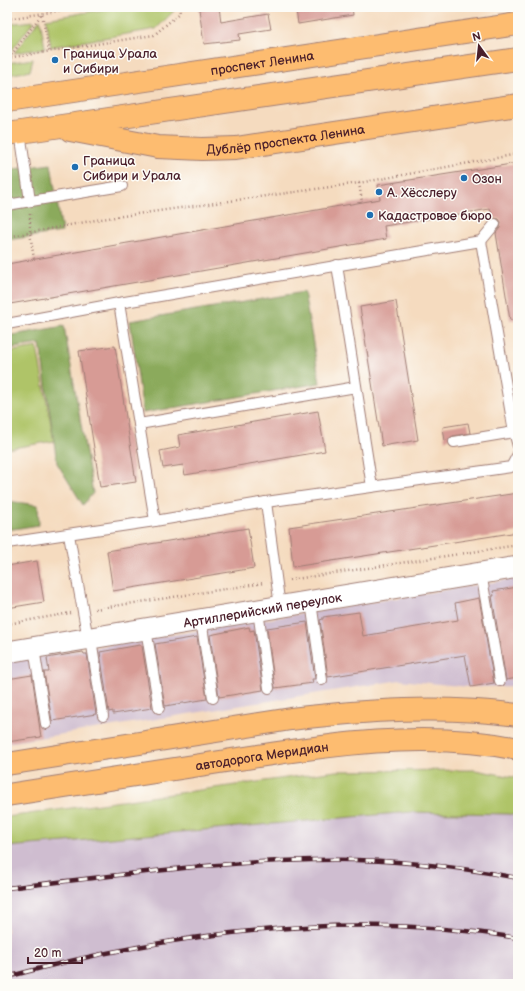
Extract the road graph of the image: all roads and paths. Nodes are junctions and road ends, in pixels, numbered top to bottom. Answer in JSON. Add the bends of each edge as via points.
{"nodes":[{"id":1,"x":83,"y":7,"type":"edge"},
{"id":2,"x":179,"y":7,"type":"edge"},
{"id":3,"x":42,"y":14,"type":"junction"},
{"id":4,"x":7,"y":19,"type":"edge"},
{"id":5,"x":513,"y":22,"type":"edge"},
{"id":6,"x":48,"y":51,"type":"junction"},
{"id":7,"x":8,"y":58,"type":"edge"},
{"id":8,"x":518,"y":59,"type":"edge"},
{"id":9,"x":7,"y":101,"type":"edge"},
{"id":10,"x":518,"y":105,"type":"edge"},
{"id":11,"x":54,"y":127,"type":"junction"},
{"id":12,"x":13,"y":133,"type":"edge"},
{"id":13,"x":518,"y":154,"type":"edge"},
{"id":14,"x":359,"y":183,"type":"junction"},
{"id":15,"x":122,"y":186,"type":"dead end"},
{"id":16,"x":30,"y":201,"type":"junction"},
{"id":17,"x":362,"y":202,"type":"dead end"},
{"id":18,"x":7,"y":205,"type":"edge"},
{"id":19,"x":495,"y":224,"type":"dead end"},
{"id":20,"x":30,"y":233,"type":"junction"},
{"id":21,"x":7,"y":237,"type":"edge"},
{"id":22,"x":481,"y":241,"type":"junction"},
{"id":23,"x":34,"y":259,"type":"dead end"},
{"id":24,"x":337,"y":265,"type":"junction"},
{"id":25,"x":119,"y":303,"type":"junction"},
{"id":26,"x":7,"y":324,"type":"edge"},
{"id":27,"x":356,"y":387,"type":"junction"},
{"id":28,"x":139,"y":424,"type":"junction"},
{"id":29,"x":514,"y":432,"type":"junction"},
{"id":30,"x":454,"y":442,"type":"dead end"},
{"id":31,"x":518,"y":446,"type":"edge"},
{"id":32,"x":518,"y":454,"type":"edge"},
{"id":33,"x":372,"y":487,"type":"junction"},
{"id":34,"x":266,"y":502,"type":"junction"},
{"id":35,"x":154,"y":521,"type":"junction"},
{"id":36,"x":69,"y":534,"type":"junction"},
{"id":37,"x":7,"y":543,"type":"edge"},
{"id":38,"x":518,"y":567,"type":"edge"},
{"id":39,"x":481,"y":573,"type":"junction"},
{"id":40,"x":311,"y":602,"type":"junction"},
{"id":41,"x":280,"y":607,"type":"junction"},
{"id":42,"x":258,"y":611,"type":"junction"},
{"id":43,"x":201,"y":620,"type":"junction"},
{"id":44,"x":146,"y":630,"type":"junction"},
{"id":45,"x":90,"y":639,"type":"junction"},
{"id":46,"x":34,"y":648,"type":"junction"},
{"id":47,"x":7,"y":652,"type":"edge"},
{"id":48,"x":322,"y":680,"type":"dead end"},
{"id":49,"x":500,"y":681,"type":"dead end"},
{"id":50,"x":269,"y":688,"type":"dead end"},
{"id":51,"x":213,"y":698,"type":"dead end"},
{"id":52,"x":159,"y":708,"type":"dead end"},
{"id":53,"x":518,"y":715,"type":"edge"},
{"id":54,"x":103,"y":716,"type":"dead end"},
{"id":55,"x":46,"y":724,"type":"dead end"},
{"id":56,"x":518,"y":749,"type":"edge"},
{"id":57,"x":7,"y":764,"type":"edge"},
{"id":58,"x":7,"y":795,"type":"edge"}],
"edges":[{"from":1,"to":3,"type":"path"},
{"from":2,"to":6,"type":"path","via":[[180,13],[154,35]]},
{"from":3,"to":4,"type":"path"},
{"from":3,"to":6,"type":"path"},
{"from":3,"to":7,"type":"path"},
{"from":5,"to":9,"type":"main road","name":"проспект Ленина"},
{"from":6,"to":7,"type":"path"},
{"from":8,"to":11,"type":"main road"},
{"from":10,"to":11,"type":"main road","name":"Дублёр проспекта Ленина","via":[[236,148],[158,147]]},
{"from":11,"to":12,"type":"main road"},
{"from":12,"to":16,"type":"lane"},
{"from":13,"to":14,"type":"path"},
{"from":14,"to":17,"type":"path"},
{"from":14,"to":20,"type":"path","via":[[101,219]]},
{"from":15,"to":16,"type":"lane"},
{"from":16,"to":18,"type":"lane"},
{"from":16,"to":20,"type":"path"},
{"from":19,"to":22,"type":"lane"},
{"from":20,"to":21,"type":"path"},
{"from":20,"to":23,"type":"path"},
{"from":22,"to":24,"type":"lane"},
{"from":22,"to":29,"type":"lane"},
{"from":24,"to":25,"type":"lane"},
{"from":24,"to":27,"type":"lane"},
{"from":25,"to":26,"type":"lane"},
{"from":25,"to":28,"type":"lane"},
{"from":27,"to":28,"type":"lane"},
{"from":27,"to":33,"type":"lane"},
{"from":28,"to":35,"type":"lane"},
{"from":29,"to":30,"type":"lane"},
{"from":29,"to":31,"type":"lane"},
{"from":32,"to":33,"type":"lane","via":[[511,467]]},
{"from":33,"to":34,"type":"lane"},
{"from":34,"to":35,"type":"lane"},
{"from":34,"to":41,"type":"lane"},
{"from":35,"to":36,"type":"lane"},
{"from":36,"to":37,"type":"lane"},
{"from":36,"to":45,"type":"lane"},
{"from":38,"to":39,"type":"street","name":"Артиллерийский переулок"},
{"from":39,"to":40,"type":"street","name":"Артиллерийский переулок"},
{"from":39,"to":49,"type":"lane"},
{"from":40,"to":41,"type":"street","name":"Артиллерийский переулок"},
{"from":40,"to":48,"type":"lane"},
{"from":41,"to":42,"type":"street","name":"Артиллерийский переулок"},
{"from":42,"to":43,"type":"street","name":"Артиллерийский переулок"},
{"from":42,"to":50,"type":"lane"},
{"from":43,"to":44,"type":"street","name":"Артиллерийский переулок"},
{"from":43,"to":51,"type":"lane"},
{"from":44,"to":45,"type":"street","name":"Артиллерийский переулок"},
{"from":44,"to":52,"type":"lane"},
{"from":45,"to":46,"type":"street","name":"Артиллерийский переулок"},
{"from":45,"to":54,"type":"lane"},
{"from":46,"to":47,"type":"street","name":"Артиллерийский переулок"},
{"from":46,"to":55,"type":"lane"},
{"from":53,"to":57,"type":"main road","via":[[418,710],[335,714]]},
{"from":56,"to":58,"type":"main road","name":"автодорога Меридиан","via":[[467,742],[423,740],[327,746]]}]}
